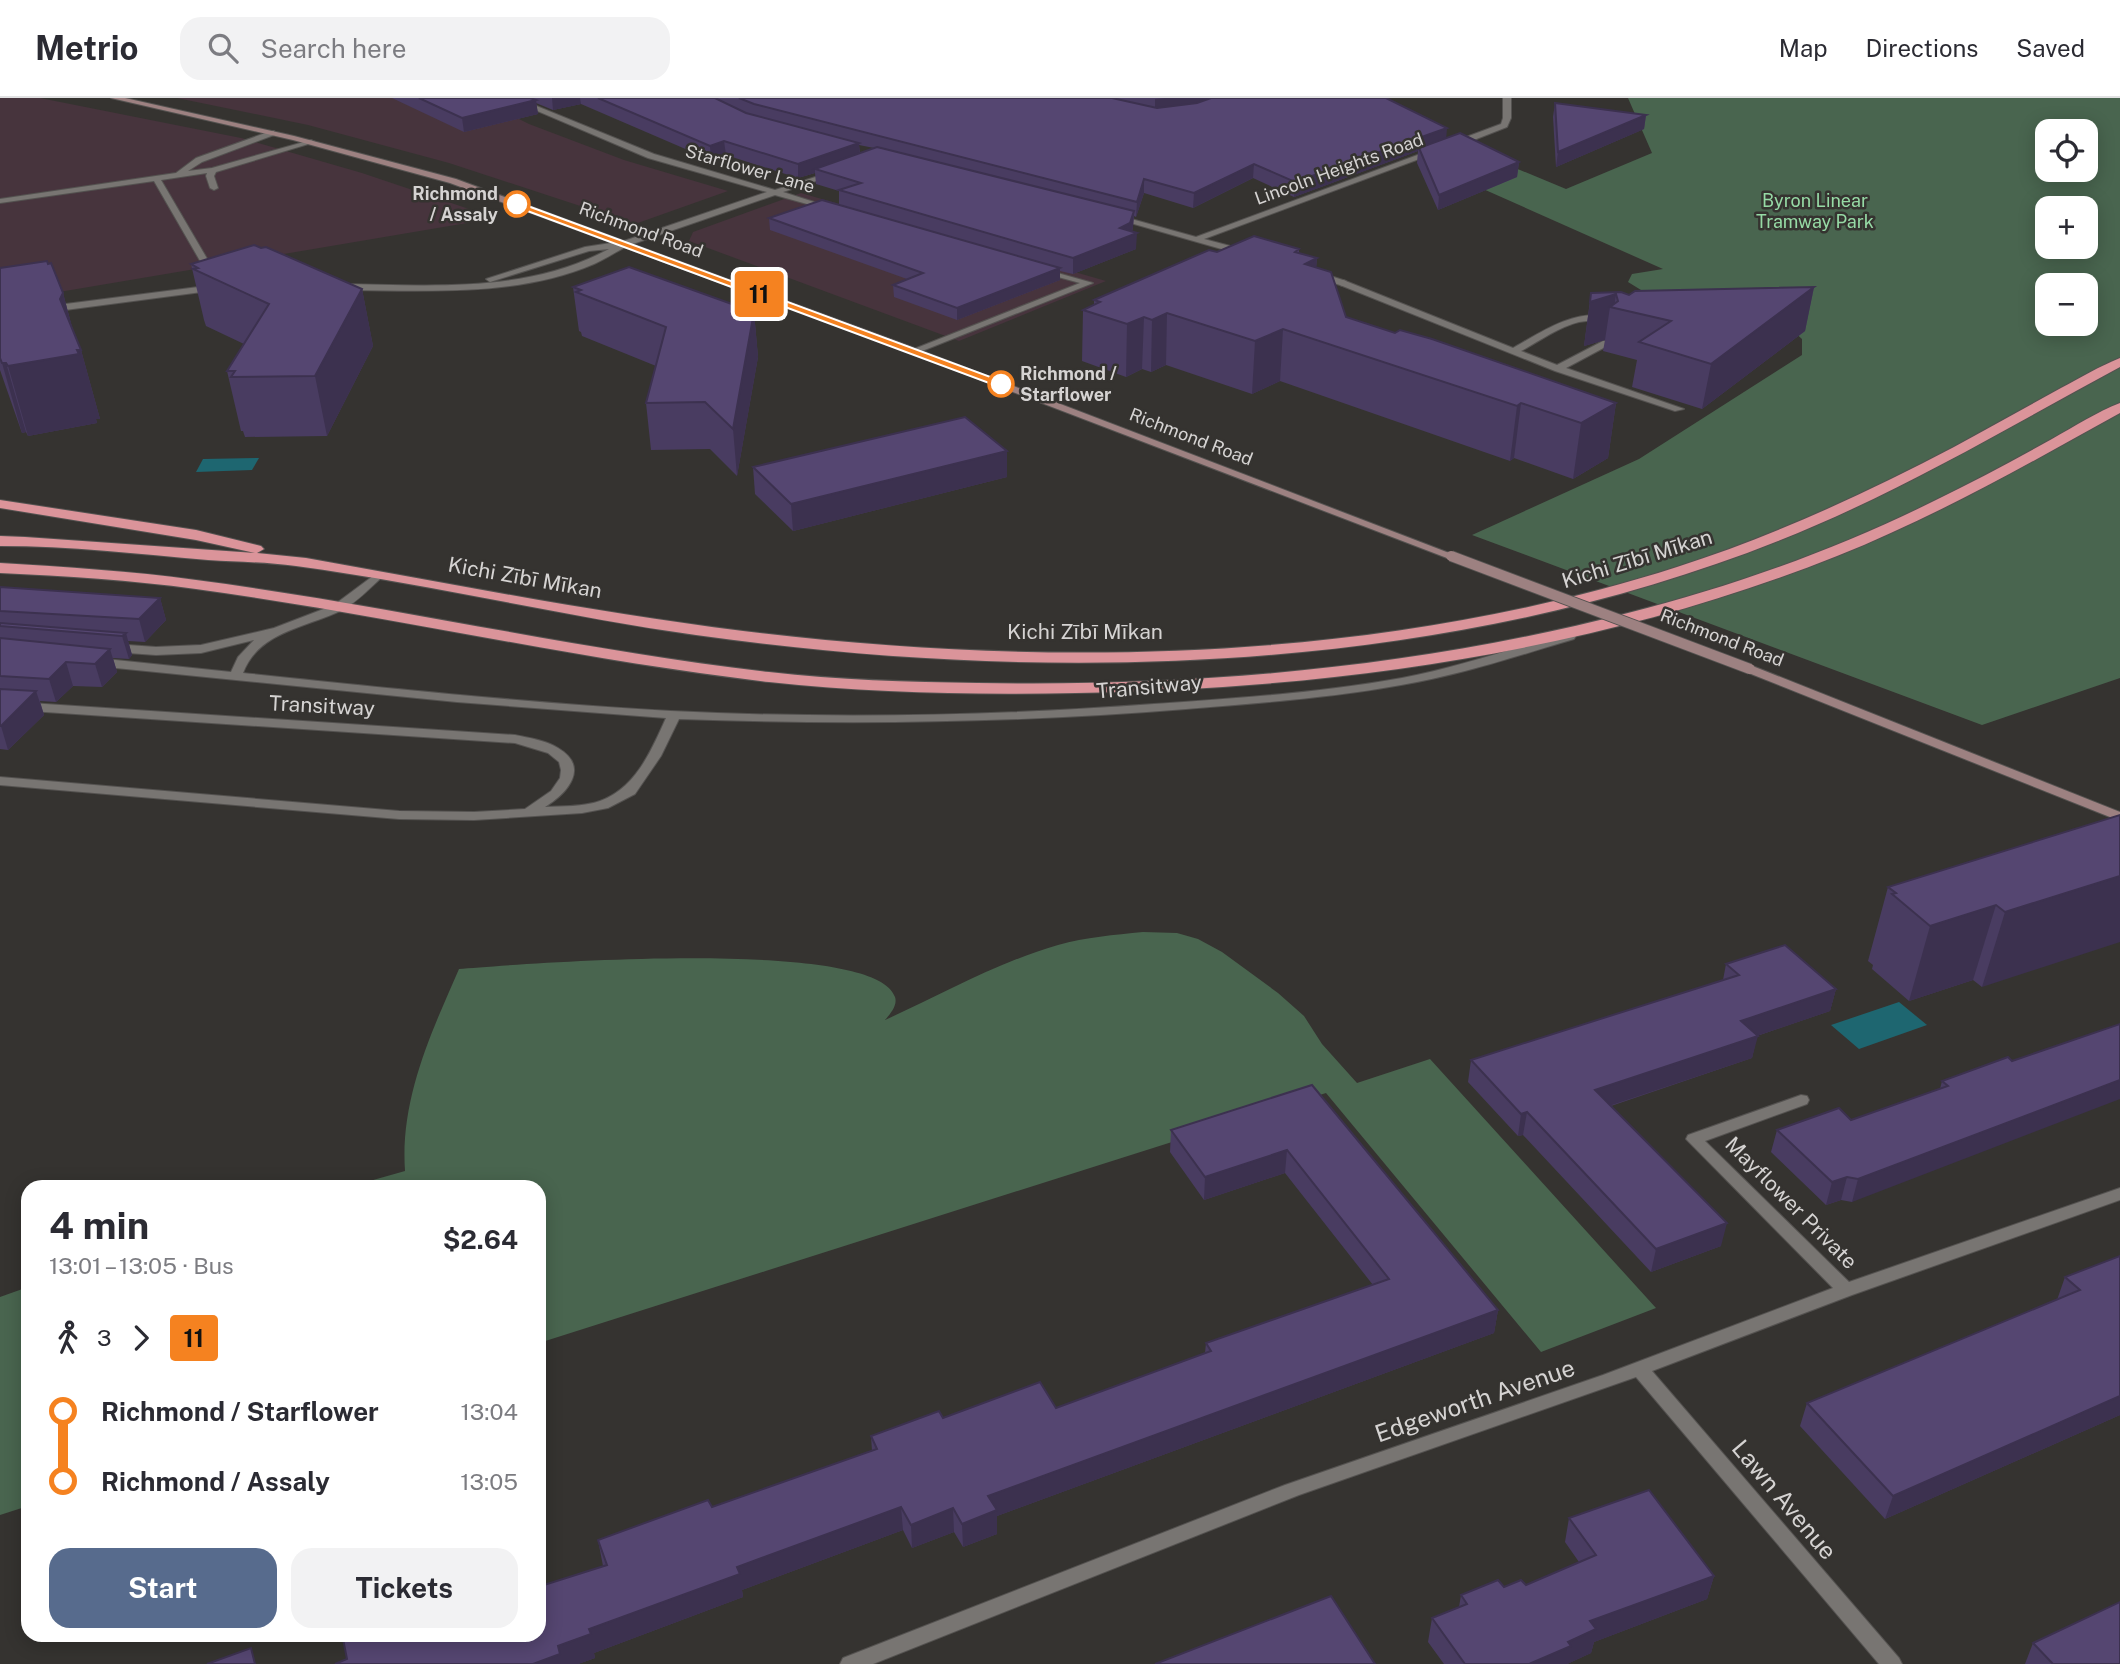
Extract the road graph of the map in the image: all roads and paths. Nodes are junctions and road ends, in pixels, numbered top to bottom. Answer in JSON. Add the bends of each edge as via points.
{"nodes":[{"id":1,"x":115,"y":98,"type":"edge"},
{"id":2,"x":512,"y":98,"type":"edge"},
{"id":3,"x":1507,"y":98,"type":"edge"},
{"id":4,"x":271,"y":132,"type":"junction"},
{"id":5,"x":311,"y":142,"type":"junction"},
{"id":6,"x":213,"y":170,"type":"junction"},
{"id":7,"x":835,"y":172,"type":"edge"},
{"id":8,"x":178,"y":175,"type":"junction"},
{"id":9,"x":156,"y":178,"type":"junction"},
{"id":10,"x":214,"y":188,"type":"dead end"},
{"id":11,"x":774,"y":192,"type":"junction"},
{"id":12,"x":0,"y":201,"type":"edge"},
{"id":13,"x":842,"y":211,"type":"edge"},
{"id":14,"x":1107,"y":215,"type":"edge"},
{"id":15,"x":1199,"y":238,"type":"junction"},
{"id":16,"x":624,"y":244,"type":"junction"},
{"id":17,"x":1260,"y":257,"type":"edge"},
{"id":18,"x":1037,"y":268,"type":"edge"},
{"id":19,"x":1308,"y":272,"type":"edge"},
{"id":20,"x":228,"y":277,"type":"edge"},
{"id":21,"x":333,"y":287,"type":"edge"},
{"id":22,"x":221,"y":288,"type":"edge"},
{"id":23,"x":39,"y":309,"type":"edge"},
{"id":24,"x":1616,"y":321,"type":"edge"},
{"id":25,"x":1606,"y":343,"type":"edge"},
{"id":26,"x":914,"y":351,"type":"junction"},
{"id":27,"x":1514,"y":351,"type":"junction"},
{"id":28,"x":2120,"y":362,"type":"edge"},
{"id":29,"x":1558,"y":369,"type":"junction"},
{"id":30,"x":2120,"y":407,"type":"edge"},
{"id":31,"x":1679,"y":410,"type":"dead end"},
{"id":32,"x":0,"y":503,"type":"edge"},
{"id":33,"x":0,"y":541,"type":"edge"},
{"id":34,"x":301,"y":562,"type":"junction"},
{"id":35,"x":0,"y":568,"type":"edge"},
{"id":36,"x":377,"y":576,"type":"junction"},
{"id":37,"x":341,"y":606,"type":"junction"},
{"id":38,"x":1618,"y":621,"type":"junction"},
{"id":39,"x":285,"y":629,"type":"junction"},
{"id":40,"x":102,"y":647,"type":"edge"},
{"id":41,"x":85,"y":661,"type":"edge"},
{"id":42,"x":236,"y":675,"type":"junction"},
{"id":43,"x":0,"y":705,"type":"edge"},
{"id":44,"x":674,"y":715,"type":"junction"},
{"id":45,"x":0,"y":781,"type":"edge"},
{"id":46,"x":526,"y":811,"type":"junction"},
{"id":47,"x":2120,"y":817,"type":"edge"},
{"id":48,"x":1801,"y":1100,"type":"dead end"},
{"id":49,"x":2120,"y":1194,"type":"edge"},
{"id":50,"x":1846,"y":1290,"type":"junction"},
{"id":51,"x":1639,"y":1368,"type":"junction"},
{"id":52,"x":850,"y":1664,"type":"edge"},
{"id":53,"x":1892,"y":1664,"type":"edge"}],
"edges":[{"from":1,"to":4,"type":"main road","name":"Richmond Road"},
{"from":2,"to":11,"type":"street","name":"Starflower Lane","via":[[651,156]]},
{"from":3,"to":15,"type":"street","name":"Lincoln Heights Road","via":[[1504,125]]},
{"from":4,"to":5,"type":"main road","name":"Richmond Road"},
{"from":4,"to":8,"type":"street","via":[[199,160]]},
{"from":5,"to":6,"type":"street"},
{"from":5,"to":16,"type":"main road","name":"Richmond Road","via":[[438,176]]},
{"from":6,"to":8,"type":"street"},
{"from":6,"to":10,"type":"street"},
{"from":7,"to":11,"type":"street"},
{"from":8,"to":9,"type":"street"},
{"from":9,"to":12,"type":"street"},
{"from":9,"to":20,"type":"street","via":[[206,264]]},
{"from":11,"to":13,"type":"street","name":"Starflower Lane"},
{"from":11,"to":16,"type":"street"},
{"from":14,"to":15,"type":"street"},
{"from":15,"to":17,"type":"street"},
{"from":16,"to":21,"type":"street","via":[[606,256],[523,283]]},
{"from":16,"to":26,"type":"main road","name":"Richmond Road"},
{"from":18,"to":26,"type":"street","via":[[1089,284]]},
{"from":19,"to":27,"type":"street"},
{"from":22,"to":23,"type":"street"},
{"from":24,"to":27,"type":"street","via":[[1574,319]]},
{"from":25,"to":29,"type":"street"},
{"from":26,"to":47,"type":"main road","name":"Richmond Road","bridge":true,"via":[[1750,669]]},
{"from":27,"to":29,"type":"street"},
{"from":28,"to":36,"type":"highway","name":"Kichi Zībī Mīkan","via":[[1889,485],[1726,556],[1589,600],[1376,640],[1253,652],[1122,656],[889,650],[691,629]]},
{"from":29,"to":31,"type":"street"},
{"from":30,"to":38,"type":"highway","via":[[1959,496],[1874,535],[1755,580]]},
{"from":32,"to":34,"type":"highway","via":[[196,535]]},
{"from":33,"to":34,"type":"highway","name":"Kichi Zībī Mīkan"},
{"from":34,"to":36,"type":"highway","name":"Kichi Zībī Mīkan"},
{"from":35,"to":37,"type":"highway","via":[[124,575]]},
{"from":36,"to":37,"type":"street"},
{"from":37,"to":38,"type":"highway","via":[[573,648],[770,677],[921,688],[1105,688],[1257,681],[1454,656]]},
{"from":37,"to":39,"type":"street"},
{"from":38,"to":44,"type":"street","name":"Transitway","via":[[1431,676],[1217,703],[959,719]]},
{"from":39,"to":40,"type":"street","via":[[201,649]]},
{"from":39,"to":42,"type":"street","via":[[244,653]]},
{"from":41,"to":42,"type":"street","name":"Transitway"},
{"from":42,"to":44,"type":"street","name":"Transitway"},
{"from":43,"to":46,"type":"street","name":"Transitway","via":[[514,739],[555,752],[565,762],[564,786],[545,804]]},
{"from":44,"to":46,"type":"street","name":"Transitway","via":[[644,774],[619,799],[582,809]]},
{"from":45,"to":46,"type":"street","name":"Transitway","via":[[399,815]]},
{"from":48,"to":50,"type":"street","name":"Mayflower Private","via":[[1694,1139]]},
{"from":49,"to":50,"type":"street","name":"Edgeworth Avenue"},
{"from":50,"to":51,"type":"street","name":"Edgeworth Avenue"},
{"from":51,"to":52,"type":"street","name":"Edgeworth Avenue","via":[[1292,1490]]},
{"from":51,"to":53,"type":"street","name":"Lawn Avenue"}]}
